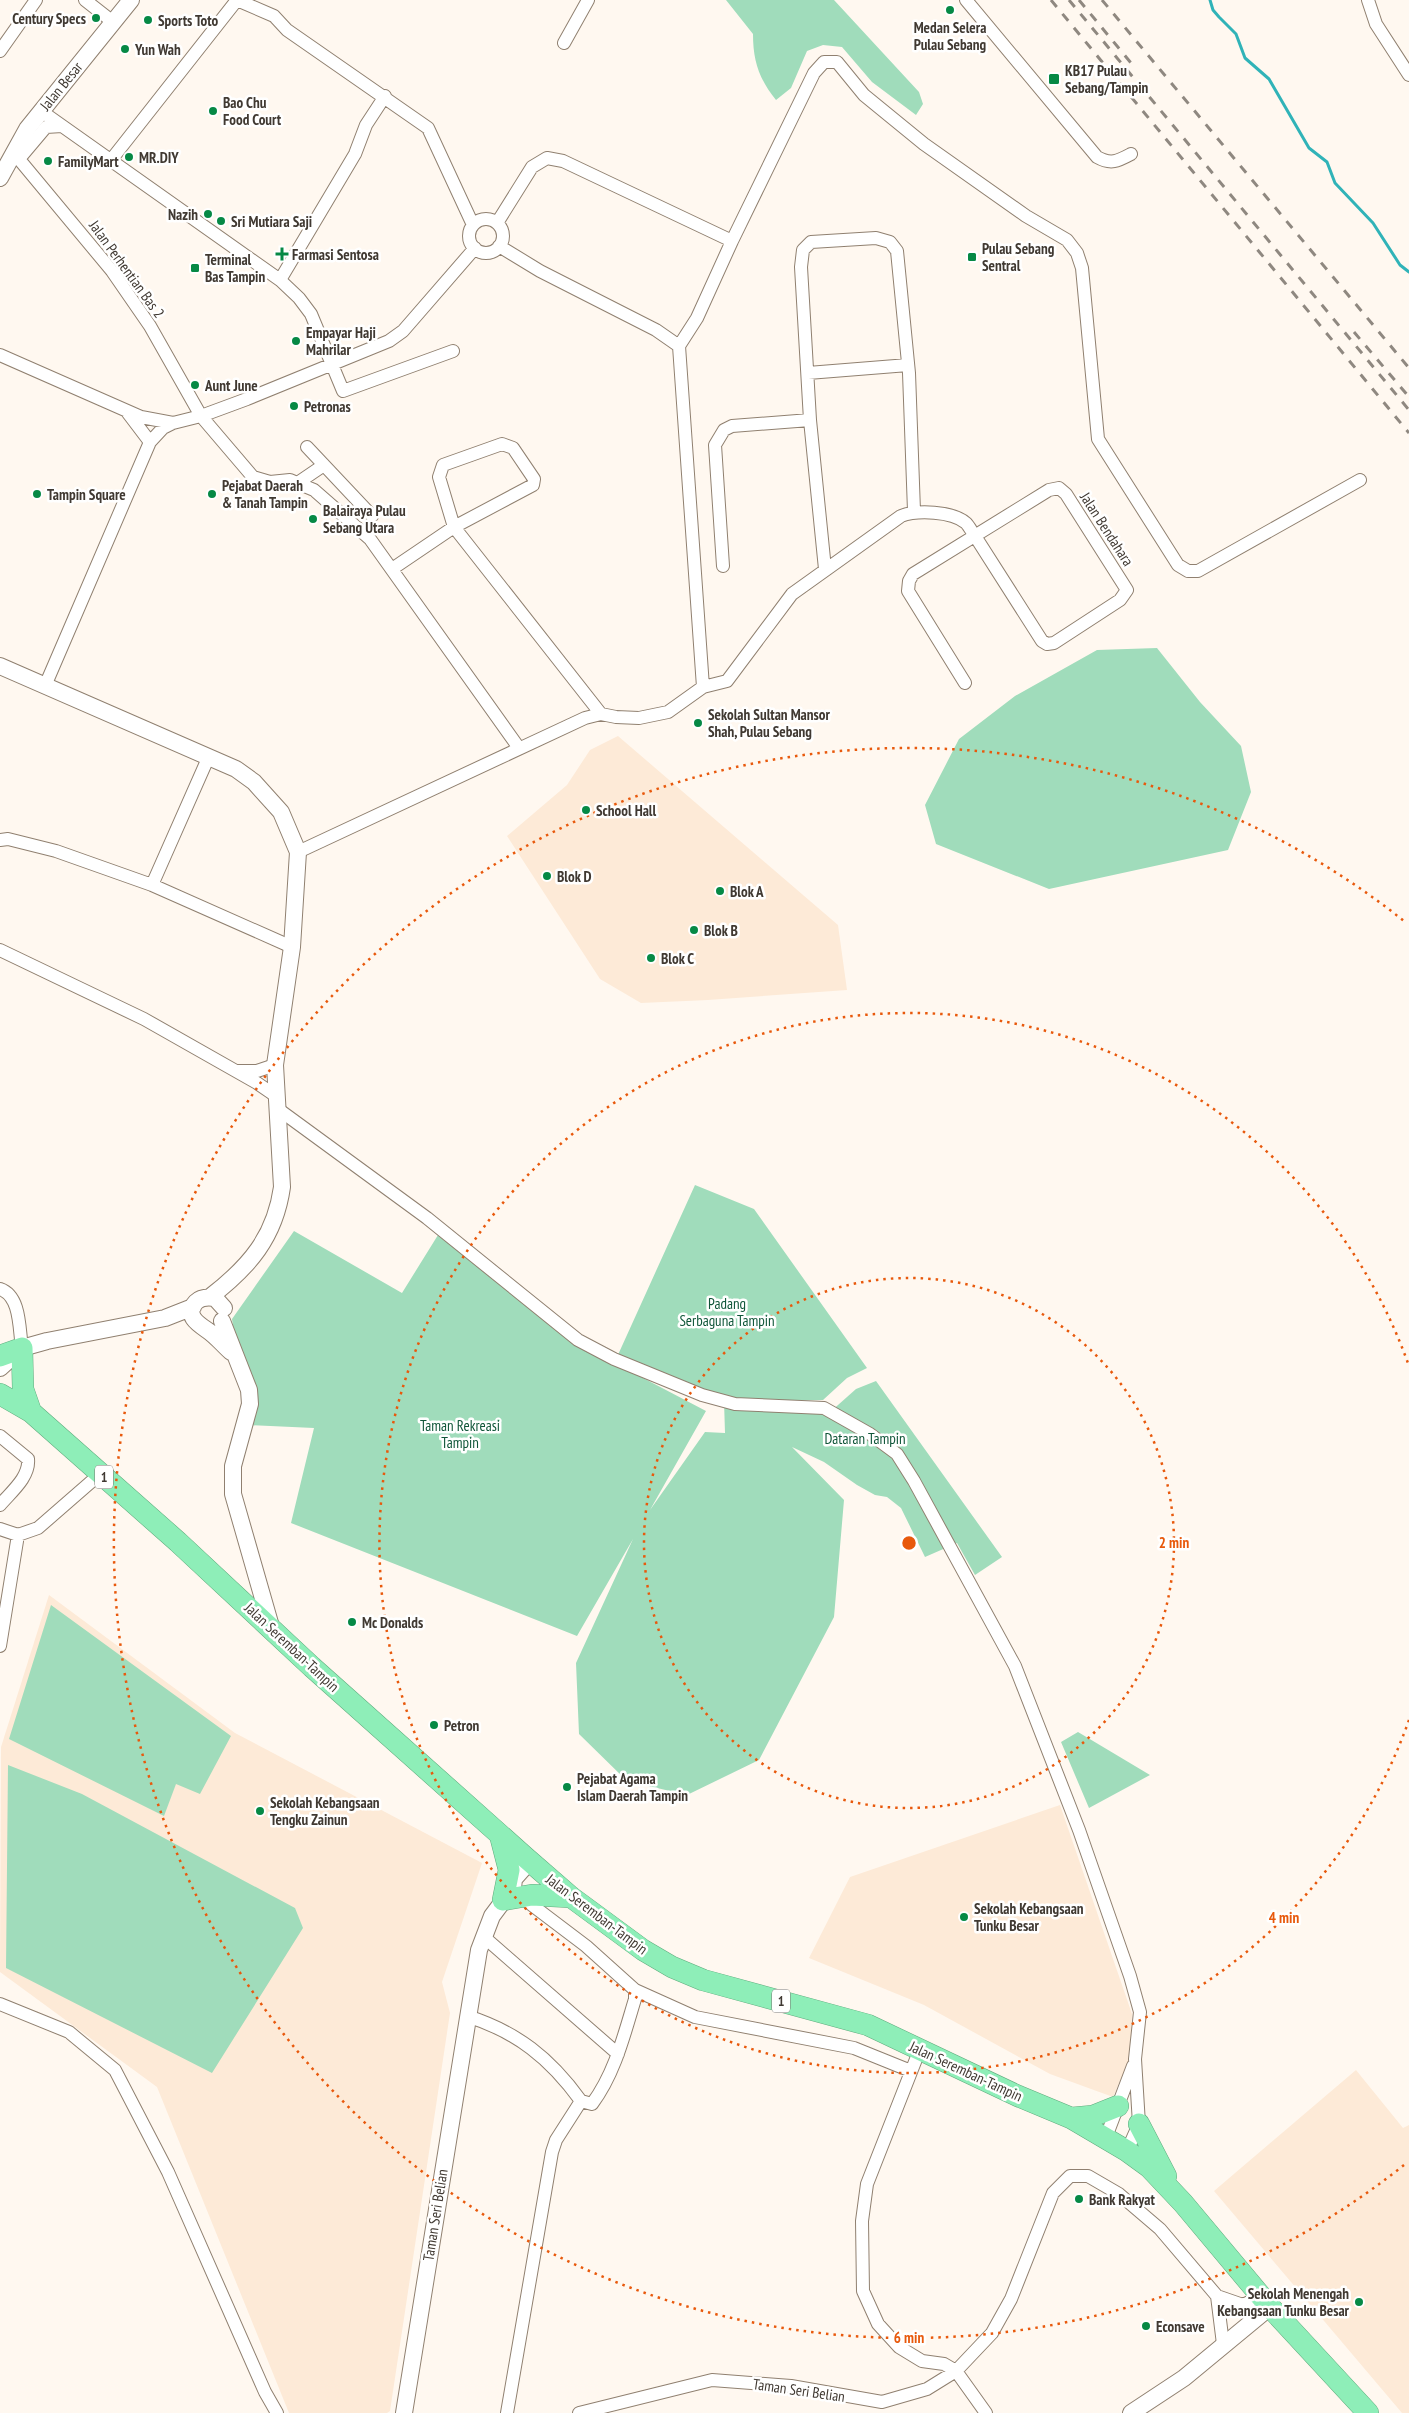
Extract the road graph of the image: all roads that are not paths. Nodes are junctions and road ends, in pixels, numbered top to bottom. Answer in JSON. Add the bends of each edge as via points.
{"nodes":[{"id":1,"x":36,"y":0,"type":"edge"},
{"id":2,"x":85,"y":0,"type":"edge"},
{"id":3,"x":131,"y":0,"type":"edge"},
{"id":4,"x":237,"y":0,"type":"edge"},
{"id":5,"x":588,"y":0,"type":"edge"},
{"id":6,"x":966,"y":0,"type":"edge"},
{"id":7,"x":1368,"y":0,"type":"edge"},
{"id":8,"x":113,"y":22,"type":"junction"},
{"id":9,"x":564,"y":43,"type":"dead end"},
{"id":10,"x":0,"y":50,"type":"edge"},
{"id":11,"x":1409,"y":75,"type":"edge"},
{"id":12,"x":385,"y":96,"type":"junction"},
{"id":13,"x":41,"y":111,"type":"junction"},
{"id":14,"x":62,"y":126,"type":"junction"},
{"id":15,"x":1131,"y":154,"type":"dead end"},
{"id":16,"x":111,"y":160,"type":"junction"},
{"id":17,"x":7,"y":164,"type":"edge"},
{"id":18,"x":497,"y":223,"type":"junction"},
{"id":19,"x":474,"y":225,"type":"junction"},
{"id":20,"x":732,"y":241,"type":"junction"},
{"id":21,"x":499,"y":246,"type":"junction"},
{"id":22,"x":475,"y":248,"type":"junction"},
{"id":23,"x":280,"y":280,"type":"junction"},
{"id":24,"x":679,"y":346,"type":"junction"},
{"id":25,"x":453,"y":351,"type":"dead end"},
{"id":26,"x":0,"y":355,"type":"edge"},
{"id":27,"x":332,"y":362,"type":"junction"},
{"id":28,"x":908,"y":365,"type":"junction"},
{"id":29,"x":808,"y":373,"type":"junction"},
{"id":30,"x":124,"y":409,"type":"junction"},
{"id":31,"x":201,"y":416,"type":"junction"},
{"id":32,"x":810,"y":420,"type":"junction"},
{"id":33,"x":174,"y":423,"type":"junction"},
{"id":34,"x":150,"y":442,"type":"junction"},
{"id":35,"x":307,"y":446,"type":"dead end"},
{"id":36,"x":324,"y":465,"type":"junction"},
{"id":37,"x":1360,"y":480,"type":"dead end"},
{"id":38,"x":299,"y":482,"type":"junction"},
{"id":39,"x":914,"y":511,"type":"junction"},
{"id":40,"x":372,"y":516,"type":"dead end"},
{"id":41,"x":454,"y":527,"type":"junction"},
{"id":42,"x":975,"y":536,"type":"junction"},
{"id":43,"x":722,"y":566,"type":"dead end"},
{"id":44,"x":392,"y":569,"type":"junction"},
{"id":45,"x":825,"y":569,"type":"junction"},
{"id":46,"x":0,"y":666,"type":"edge"},
{"id":47,"x":965,"y":683,"type":"dead end"},
{"id":48,"x":45,"y":686,"type":"junction"},
{"id":49,"x":703,"y":687,"type":"junction"},
{"id":50,"x":601,"y":714,"type":"junction"},
{"id":51,"x":519,"y":748,"type":"junction"},
{"id":52,"x":209,"y":756,"type":"junction"},
{"id":53,"x":0,"y":840,"type":"edge"},
{"id":54,"x":298,"y":852,"type":"junction"},
{"id":55,"x":152,"y":885,"type":"junction"},
{"id":56,"x":292,"y":947,"type":"junction"},
{"id":57,"x":0,"y":950,"type":"edge"},
{"id":58,"x":275,"y":1065,"type":"junction"},
{"id":59,"x":234,"y":1071,"type":"junction"},
{"id":60,"x":277,"y":1103,"type":"junction"},
{"id":61,"x":231,"y":1281,"type":"junction"},
{"id":62,"x":0,"y":1289,"type":"edge"},
{"id":63,"x":210,"y":1297,"type":"junction"},
{"id":64,"x":223,"y":1315,"type":"junction"},
{"id":65,"x":198,"y":1320,"type":"junction"},
{"id":66,"x":22,"y":1348,"type":"junction"},
{"id":67,"x":233,"y":1353,"type":"junction"},
{"id":68,"x":0,"y":1356,"type":"edge"},
{"id":69,"x":0,"y":1368,"type":"edge"},
{"id":70,"x":0,"y":1394,"type":"edge"},
{"id":71,"x":31,"y":1412,"type":"junction"},
{"id":72,"x":0,"y":1436,"type":"edge"},
{"id":73,"x":100,"y":1474,"type":"junction"},
{"id":74,"x":0,"y":1505,"type":"edge"},
{"id":75,"x":0,"y":1529,"type":"edge"},
{"id":76,"x":18,"y":1535,"type":"junction"},
{"id":77,"x":272,"y":1630,"type":"junction"},
{"id":78,"x":0,"y":1646,"type":"edge"},
{"id":79,"x":500,"y":1834,"type":"junction"},
{"id":80,"x":534,"y":1864,"type":"junction"},
{"id":81,"x":512,"y":1894,"type":"junction"},
{"id":82,"x":571,"y":1897,"type":"junction"},
{"id":83,"x":484,"y":1937,"type":"junction"},
{"id":84,"x":635,"y":1990,"type":"junction"},
{"id":85,"x":0,"y":2004,"type":"edge"},
{"id":86,"x":467,"y":2016,"type":"junction"},
{"id":87,"x":920,"y":2049,"type":"junction"},
{"id":88,"x":618,"y":2054,"type":"junction"},
{"id":89,"x":1135,"y":2059,"type":"junction"},
{"id":90,"x":911,"y":2071,"type":"junction"},
{"id":91,"x":587,"y":2102,"type":"junction"},
{"id":92,"x":1118,"y":2106,"type":"junction"},
{"id":93,"x":1071,"y":2118,"type":"junction"},
{"id":94,"x":1139,"y":2124,"type":"junction"},
{"id":95,"x":1106,"y":2137,"type":"junction"},
{"id":96,"x":1127,"y":2151,"type":"junction"},
{"id":97,"x":1175,"y":2194,"type":"junction"},
{"id":98,"x":1217,"y":2296,"type":"junction"},
{"id":99,"x":1266,"y":2301,"type":"junction"},
{"id":100,"x":1223,"y":2344,"type":"junction"},
{"id":101,"x":956,"y":2371,"type":"junction"},
{"id":102,"x":277,"y":2413,"type":"edge"},
{"id":103,"x":404,"y":2413,"type":"edge"},
{"id":104,"x":507,"y":2413,"type":"edge"},
{"id":105,"x":579,"y":2413,"type":"edge"},
{"id":106,"x":986,"y":2413,"type":"edge"},
{"id":107,"x":1131,"y":2413,"type":"edge"},
{"id":108,"x":1368,"y":2413,"type":"edge"}],
"edges":[{"from":1,"to":10,"type":"street"},
{"from":2,"to":8,"type":"street"},
{"from":3,"to":8,"type":"street","name":"Jalan Besar"},
{"from":4,"to":12,"type":"street","via":[[274,16],[287,30]]},
{"from":4,"to":16,"type":"street"},
{"from":5,"to":9,"type":"street"},
{"from":6,"to":15,"type":"street","via":[[1097,157],[1107,162],[1118,161]]},
{"from":7,"to":11,"type":"street","via":[[1376,24]]},
{"from":8,"to":13,"type":"street","name":"Jalan Besar"},
{"from":12,"to":19,"type":"street","via":[[428,128]]},
{"from":12,"to":23,"type":"street","via":[[366,125],[355,154]]},
{"from":13,"to":14,"type":"street"},
{"from":13,"to":17,"type":"street","name":"Jalan Besar"},
{"from":14,"to":16,"type":"street"},
{"from":14,"to":17,"type":"street","via":[[46,127]]},
{"from":16,"to":23,"type":"street"},
{"from":17,"to":31,"type":"street","name":"Jalan Perhentian Bas 2","via":[[112,271],[150,326]]},
{"from":18,"to":19,"type":"street","via":[[487,219]]},
{"from":18,"to":20,"type":"street","via":[[532,167],[547,158],[563,161]]},
{"from":18,"to":21,"type":"street","via":[[503,237]]},
{"from":19,"to":22,"type":"street","via":[[470,240]]},
{"from":20,"to":24,"type":"street","via":[[698,318]]},
{"from":20,"to":37,"type":"street","via":[[814,73],[824,62],[837,62],[864,95],[924,144],[1026,216],[1067,240],[1077,253],[1082,268],[1098,439],[1178,565],[1188,571],[1198,571]]},
{"from":21,"to":22,"type":"street","via":[[490,252]]},
{"from":21,"to":24,"type":"street","via":[[540,271],[656,330]]},
{"from":22,"to":27,"type":"street","via":[[403,331],[370,350]]},
{"from":23,"to":27,"type":"street","via":[[311,314]]},
{"from":24,"to":49,"type":"street"},
{"from":25,"to":27,"type":"street","via":[[343,391]]},
{"from":26,"to":30,"type":"street"},
{"from":27,"to":31,"type":"street"},
{"from":28,"to":29,"type":"street"},
{"from":28,"to":29,"type":"street","via":[[897,251],[890,242],[876,238],[811,242],[803,250],[801,267]]},
{"from":28,"to":39,"type":"street"},
{"from":29,"to":32,"type":"street"},
{"from":30,"to":33,"type":"street","via":[[150,420]]},
{"from":30,"to":34,"type":"street"},
{"from":31,"to":33,"type":"street"},
{"from":31,"to":38,"type":"street","name":"Jalan Perhentian Bas 2","via":[[253,477],[270,482]]},
{"from":32,"to":43,"type":"street","via":[[732,426],[724,430],[715,445]]},
{"from":32,"to":45,"type":"street"},
{"from":33,"to":34,"type":"street","via":[[163,428]]},
{"from":34,"to":48,"type":"street"},
{"from":35,"to":36,"type":"street"},
{"from":36,"to":38,"type":"street"},
{"from":36,"to":40,"type":"street"},
{"from":38,"to":44,"type":"street","via":[[314,490],[370,539]]},
{"from":39,"to":42,"type":"street","via":[[949,516],[966,523]]},
{"from":39,"to":45,"type":"street","via":[[900,516]]},
{"from":41,"to":41,"type":"street","via":[[533,485],[534,479],[512,448],[502,444],[439,470],[438,477]]},
{"from":41,"to":44,"type":"street"},
{"from":41,"to":50,"type":"street"},
{"from":42,"to":42,"type":"street","name":"Jalan Bendahara","via":[[1047,644],[1054,643],[1125,596],[1127,590],[1059,488],[1049,490]]},
{"from":42,"to":47,"type":"street","via":[[913,574],[908,591]]},
{"from":44,"to":51,"type":"street"},
{"from":45,"to":49,"type":"street","via":[[792,594],[727,681]]},
{"from":46,"to":48,"type":"street"},
{"from":48,"to":52,"type":"street"},
{"from":49,"to":50,"type":"street","via":[[668,712],[639,718]]},
{"from":50,"to":51,"type":"street"},
{"from":51,"to":54,"type":"street"},
{"from":52,"to":54,"type":"street","via":[[236,769],[269,796],[281,812]]},
{"from":52,"to":55,"type":"street"},
{"from":53,"to":55,"type":"street","via":[[8,838],[56,851]]},
{"from":54,"to":56,"type":"street"},
{"from":55,"to":56,"type":"street"},
{"from":56,"to":58,"type":"street"},
{"from":57,"to":59,"type":"street","via":[[144,1018]]},
{"from":58,"to":59,"type":"street","via":[[257,1071]]},
{"from":58,"to":60,"type":"street"},
{"from":59,"to":60,"type":"street","via":[[257,1083]]},
{"from":60,"to":61,"type":"street","via":[[282,1187],[280,1206],[256,1253]]},
{"from":60,"to":89,"type":"street","via":[[578,1340],[595,1350],[702,1395],[735,1404],[824,1408],[870,1434],[897,1454],[1019,1675],[1079,1830],[1130,1976],[1140,2012]]},
{"from":61,"to":63,"type":"street"},
{"from":61,"to":64,"type":"street"},
{"from":62,"to":66,"type":"street","via":[[14,1299]]},
{"from":63,"to":64,"type":"street","via":[[218,1301]]},
{"from":63,"to":65,"type":"street","via":[[200,1299]]},
{"from":64,"to":65,"type":"street","via":[[215,1328]]},
{"from":64,"to":67,"type":"street"},
{"from":65,"to":66,"type":"street","via":[[165,1318]]},
{"from":65,"to":67,"type":"street"},
{"from":66,"to":68,"type":"highway"},
{"from":66,"to":69,"type":"street"},
{"from":66,"to":71,"type":"highway","via":[[23,1389]]},
{"from":67,"to":77,"type":"street","via":[[248,1390],[250,1404],[233,1466],[233,1494]]},
{"from":70,"to":71,"type":"highway","name":"Jalan Seremban-Tampin","number":"1"},
{"from":71,"to":73,"type":"highway","name":"Jalan Seremban-Tampin","number":"1"},
{"from":72,"to":74,"type":"street","via":[[28,1459],[28,1466],[24,1476]]},
{"from":73,"to":76,"type":"street","via":[[38,1528]]},
{"from":73,"to":77,"type":"highway","name":"Jalan Seremban-Tampin","number":"1"},
{"from":75,"to":76,"type":"street"},
{"from":76,"to":78,"type":"street"},
{"from":77,"to":79,"type":"highway","name":"Jalan Seremban-Tampin","number":"1"},
{"from":79,"to":80,"type":"highway","name":"Jalan Seremban-Tampin","number":"1"},
{"from":79,"to":81,"type":"highway"},
{"from":80,"to":81,"type":"street","name":"Taman Seri Belian","via":[[521,1886]]},
{"from":80,"to":82,"type":"highway","name":"Jalan Seremban-Tampin","number":"1"},
{"from":81,"to":82,"type":"highway"},
{"from":81,"to":83,"type":"street","name":"Taman Seri Belian","via":[[492,1916]]},
{"from":81,"to":84,"type":"street","via":[[586,1946]]},
{"from":82,"to":87,"type":"highway","name":"Jalan Seremban-Tampin","number":"1","via":[[610,1928],[672,1967],[703,1980],[868,2025]]},
{"from":83,"to":86,"type":"street","name":"Taman Seri Belian","via":[[478,1950]]},
{"from":83,"to":88,"type":"street"},
{"from":84,"to":88,"type":"street"},
{"from":84,"to":90,"type":"street","via":[[695,2017],[854,2048]]},
{"from":85,"to":102,"type":"street","via":[[69,2032],[115,2070],[168,2172]]},
{"from":86,"to":91,"type":"street","via":[[520,2039],[559,2072]]},
{"from":86,"to":103,"type":"street","name":"Taman Seri Belian"},
{"from":87,"to":90,"type":"street"},
{"from":87,"to":93,"type":"highway","name":"Jalan Seremban-Tampin","number":"1"},
{"from":88,"to":91,"type":"street","via":[[599,2095]]},
{"from":89,"to":92,"type":"street"},
{"from":89,"to":94,"type":"street"},
{"from":90,"to":101,"type":"street","via":[[867,2184],[862,2221],[863,2291],[878,2324],[899,2347],[922,2360],[944,2364]]},
{"from":91,"to":104,"type":"street","via":[[556,2140],[552,2152]]},
{"from":92,"to":93,"type":"highway","via":[[1093,2116]]},
{"from":92,"to":95,"type":"street"},
{"from":93,"to":95,"type":"highway","name":"Jalan Seremban-Tampin","number":"1"},
{"from":94,"to":96,"type":"street"},
{"from":94,"to":97,"type":"highway"},
{"from":95,"to":96,"type":"highway","name":"Jalan Seremban-Tampin","number":"1"},
{"from":96,"to":97,"type":"highway","name":"Jalan Seremban-Tampin","number":"1","via":[[1149,2167]]},
{"from":97,"to":99,"type":"highway","name":"Jalan Seremban-Tampin","number":"1"},
{"from":98,"to":99,"type":"street","via":[[1244,2305]]},
{"from":98,"to":100,"type":"street"},
{"from":98,"to":101,"type":"street","name":"Taman Seri Belian","via":[[1160,2229],[1119,2194],[1088,2176],[1070,2176],[1053,2193],[1010,2300],[992,2333]]},
{"from":99,"to":100,"type":"street"},
{"from":99,"to":108,"type":"highway","name":"Jalan Seremban-Tampin","number":"1"},
{"from":100,"to":107,"type":"street","via":[[1184,2378]]},
{"from":101,"to":105,"type":"street","name":"Taman Seri Belian","via":[[928,2389],[882,2402],[791,2386],[712,2380]]},
{"from":101,"to":106,"type":"street"}]}
